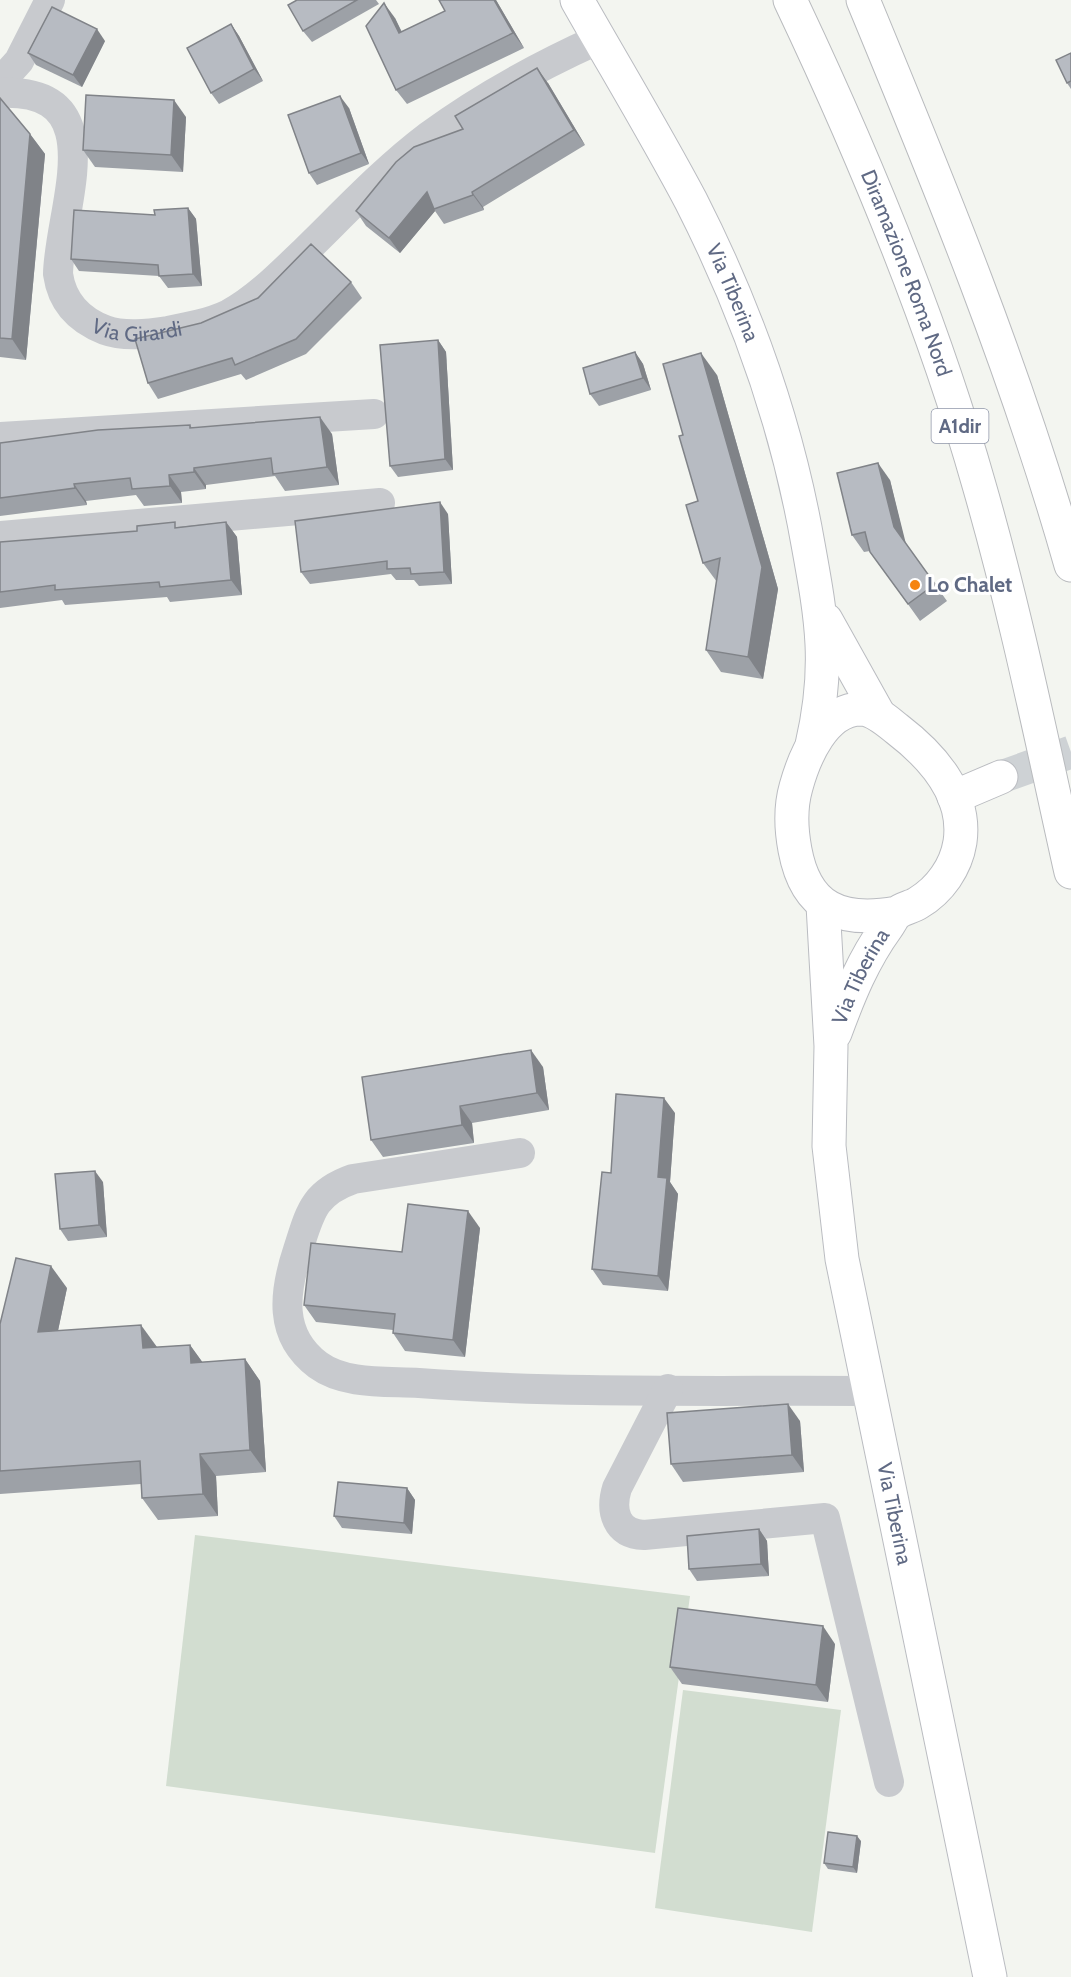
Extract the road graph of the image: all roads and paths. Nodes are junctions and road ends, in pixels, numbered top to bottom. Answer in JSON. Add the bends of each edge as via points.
{"nodes":[{"id":1,"x":50,"y":0,"type":"edge"},
{"id":2,"x":577,"y":0,"type":"edge"},
{"id":3,"x":790,"y":0,"type":"edge"},
{"id":4,"x":863,"y":0,"type":"edge"},
{"id":5,"x":599,"y":39,"type":"junction"},
{"id":6,"x":0,"y":82,"type":"edge"},
{"id":7,"x":0,"y":93,"type":"edge"},
{"id":8,"x":375,"y":414,"type":"dead end"},
{"id":9,"x":0,"y":437,"type":"edge"},
{"id":10,"x":380,"y":502,"type":"dead end"},
{"id":11,"x":0,"y":536,"type":"edge"},
{"id":12,"x":1071,"y":565,"type":"edge"},
{"id":13,"x":820,"y":611,"type":"junction"},
{"id":14,"x":879,"y":715,"type":"junction"},
{"id":15,"x":812,"y":745,"type":"junction"},
{"id":16,"x":1001,"y":777,"type":"tunnel mouth"},
{"id":17,"x":954,"y":797,"type":"junction"},
{"id":18,"x":1071,"y":872,"type":"edge"},
{"id":19,"x":823,"y":905,"type":"junction"},
{"id":20,"x":897,"y":913,"type":"junction"},
{"id":21,"x":831,"y":1046,"type":"junction"},
{"id":22,"x":520,"y":1152,"type":"dead end"},
{"id":23,"x":668,"y":1389,"type":"junction"},
{"id":24,"x":869,"y":1391,"type":"junction"},
{"id":25,"x":889,"y":1782,"type":"dead end"},
{"id":26,"x":990,"y":1977,"type":"edge"}],
"edges":[{"from":1,"to":6,"type":"street","via":[[19,61]]},
{"from":2,"to":5,"type":"main road","name":"Via Tiberina"},
{"from":3,"to":18,"type":"main road","name":"Diramazione Roma Nord","number":"A1dir","via":[[869,177],[972,462],[1016,624]]},
{"from":4,"to":12,"type":"main road","via":[[1008,364],[1047,478]]},
{"from":5,"to":7,"type":"street","name":"Via Girardi","via":[[516,80],[429,137],[392,166],[245,304],[207,322],[158,332],[110,332],[71,308],[58,274],[73,161],[70,129],[64,117],[44,100],[20,92]]},
{"from":5,"to":13,"type":"main road","name":"Via Tiberina","via":[[698,217],[760,361],[791,459]]},
{"from":8,"to":9,"type":"street"},
{"from":10,"to":11,"type":"street"},
{"from":13,"to":14,"type":"main road","name":"Via Tiberina"},
{"from":13,"to":15,"type":"main road","name":"Via Tiberina","via":[[825,663]]},
{"from":14,"to":15,"type":"main road","name":"Via Tiberina","via":[[864,709],[842,714]]},
{"from":14,"to":17,"type":"main road","name":"Via Tiberina","via":[[931,759]]},
{"from":15,"to":19,"type":"main road","name":"Via Tiberina","via":[[794,791],[792,833],[803,881]]},
{"from":16,"to":17,"type":"main road"},
{"from":17,"to":20,"type":"main road","name":"Via Tiberina","via":[[961,822],[960,841],[950,871],[931,895]]},
{"from":19,"to":20,"type":"main road","name":"Via Tiberina","via":[[860,916]]},
{"from":19,"to":21,"type":"main road","name":"Via Tiberina"},
{"from":20,"to":21,"type":"main road","name":"Via Tiberina","via":[[856,979]]},
{"from":21,"to":24,"type":"main road","name":"Via Tiberina","via":[[829,1135],[836,1219]]},
{"from":22,"to":23,"type":"street","via":[[353,1179],[321,1196],[310,1212],[287,1289],[286,1314],[295,1339],[318,1365],[350,1378],[478,1387]]},
{"from":23,"to":24,"type":"street"},
{"from":23,"to":25,"type":"street","via":[[617,1488],[612,1506],[618,1522],[630,1533],[644,1535],[825,1518]]},
{"from":24,"to":26,"type":"main road","name":"Via Tiberina"}]}
